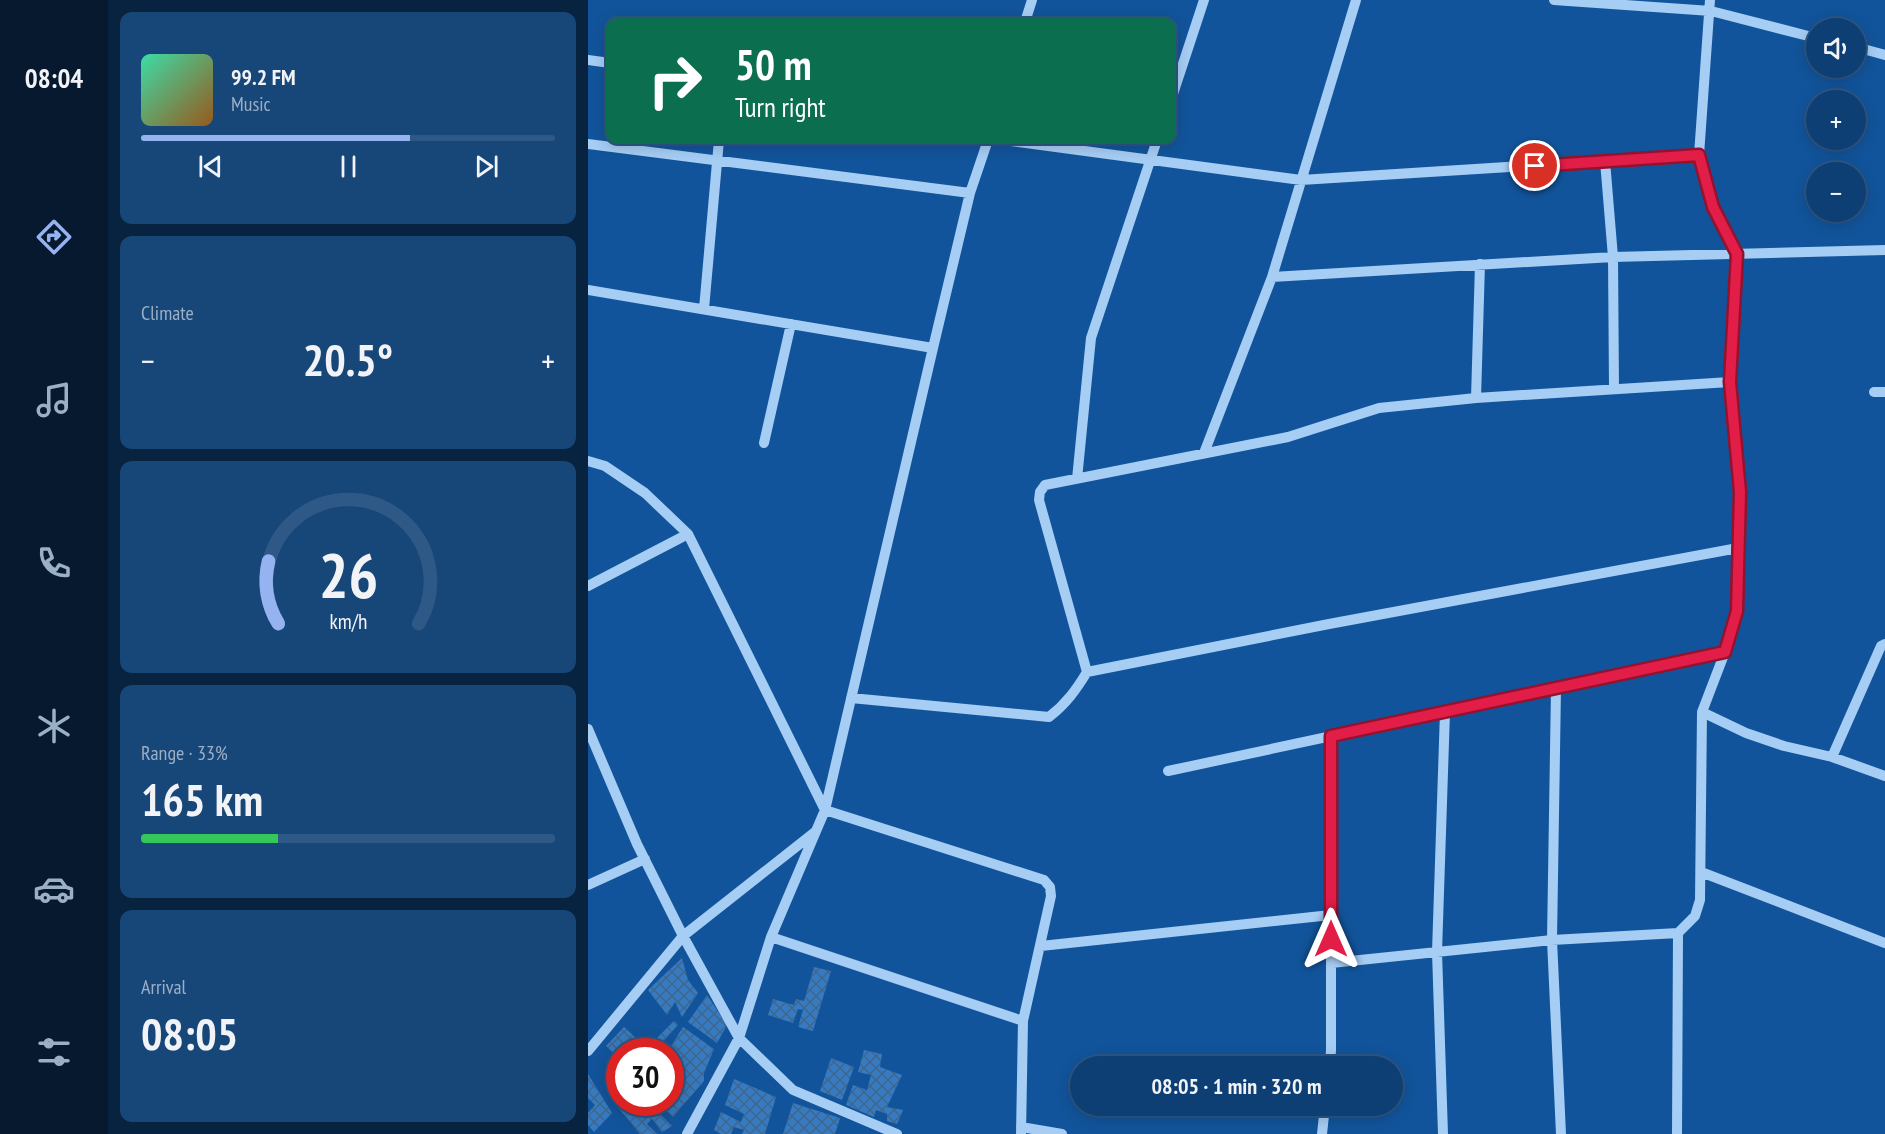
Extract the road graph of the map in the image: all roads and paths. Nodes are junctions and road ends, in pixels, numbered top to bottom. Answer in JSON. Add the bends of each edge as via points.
{"nodes":[{"id":1,"x":1032,"y":0,"type":"edge"},
{"id":2,"x":1204,"y":0,"type":"edge"},
{"id":3,"x":1356,"y":0,"type":"edge"},
{"id":4,"x":1554,"y":0,"type":"edge"},
{"id":5,"x":1710,"y":5,"type":"edge"},
{"id":6,"x":1026,"y":18,"type":"edge"},
{"id":7,"x":1806,"y":35,"type":"edge"},
{"id":8,"x":1866,"y":50,"type":"edge"},
{"id":9,"x":1885,"y":55,"type":"edge"},
{"id":10,"x":588,"y":60,"type":"edge"},
{"id":11,"x":606,"y":62,"type":"edge"},
{"id":12,"x":1176,"y":85,"type":"edge"},
{"id":13,"x":588,"y":144,"type":"edge"},
{"id":14,"x":718,"y":144,"type":"edge"},
{"id":15,"x":987,"y":144,"type":"edge"},
{"id":16,"x":1032,"y":144,"type":"edge"},
{"id":17,"x":1156,"y":144,"type":"edge"},
{"id":18,"x":1699,"y":155,"type":"junction"},
{"id":19,"x":1150,"y":160,"type":"junction"},
{"id":20,"x":716,"y":161,"type":"junction"},
{"id":21,"x":1605,"y":161,"type":"junction"},
{"id":22,"x":1301,"y":180,"type":"junction"},
{"id":23,"x":970,"y":193,"type":"junction"},
{"id":24,"x":1885,"y":250,"type":"edge"},
{"id":25,"x":1737,"y":254,"type":"junction"},
{"id":26,"x":1613,"y":257,"type":"junction"},
{"id":27,"x":1480,"y":264,"type":"junction"},
{"id":28,"x":1272,"y":277,"type":"junction"},
{"id":29,"x":588,"y":290,"type":"edge"},
{"id":30,"x":704,"y":309,"type":"junction"},
{"id":31,"x":791,"y":324,"type":"junction"},
{"id":32,"x":933,"y":348,"type":"junction"},
{"id":33,"x":1730,"y":382,"type":"junction"},
{"id":34,"x":1614,"y":389,"type":"junction"},
{"id":35,"x":1476,"y":398,"type":"junction"},
{"id":36,"x":764,"y":443,"type":"dead end"},
{"id":37,"x":1204,"y":453,"type":"junction"},
{"id":38,"x":588,"y":461,"type":"edge"},
{"id":39,"x":1077,"y":479,"type":"junction"},
{"id":40,"x":688,"y":534,"type":"junction"},
{"id":41,"x":1738,"y":548,"type":"junction"},
{"id":42,"x":588,"y":586,"type":"edge"},
{"id":43,"x":1885,"y":644,"type":"edge"},
{"id":44,"x":1725,"y":652,"type":"junction"},
{"id":45,"x":1087,"y":672,"type":"junction"},
{"id":46,"x":1557,"y":688,"type":"junction"},
{"id":47,"x":851,"y":698,"type":"junction"},
{"id":48,"x":1445,"y":712,"type":"junction"},
{"id":49,"x":1702,"y":712,"type":"junction"},
{"id":50,"x":589,"y":733,"type":"edge"},
{"id":51,"x":1331,"y":736,"type":"junction"},
{"id":52,"x":1832,"y":757,"type":"junction"},
{"id":53,"x":1168,"y":771,"type":"dead end"},
{"id":54,"x":1885,"y":776,"type":"edge"},
{"id":55,"x":825,"y":810,"type":"junction"},
{"id":56,"x":816,"y":831,"type":"junction"},
{"id":57,"x":645,"y":859,"type":"junction"},
{"id":58,"x":1701,"y":872,"type":"junction"},
{"id":59,"x":588,"y":885,"type":"edge"},
{"id":60,"x":1331,"y":915,"type":"junction"},
{"id":61,"x":1678,"y":933,"type":"junction"},
{"id":62,"x":683,"y":936,"type":"junction"},
{"id":63,"x":771,"y":937,"type":"junction"},
{"id":64,"x":1552,"y":940,"type":"junction"},
{"id":65,"x":1885,"y":943,"type":"edge"},
{"id":66,"x":1041,"y":946,"type":"junction"},
{"id":67,"x":1437,"y":952,"type":"junction"},
{"id":68,"x":1331,"y":963,"type":"junction"},
{"id":69,"x":1023,"y":1021,"type":"junction"},
{"id":70,"x":739,"y":1038,"type":"junction"},
{"id":71,"x":588,"y":1052,"type":"edge"},
{"id":72,"x":1331,"y":1056,"type":"edge"},
{"id":73,"x":1324,"y":1116,"type":"edge"},
{"id":74,"x":1021,"y":1131,"type":"edge"},
{"id":75,"x":687,"y":1134,"type":"edge"},
{"id":76,"x":897,"y":1134,"type":"edge"},
{"id":77,"x":1062,"y":1134,"type":"edge"},
{"id":78,"x":1322,"y":1134,"type":"edge"},
{"id":79,"x":1443,"y":1134,"type":"edge"},
{"id":80,"x":1561,"y":1134,"type":"edge"},
{"id":81,"x":1677,"y":1134,"type":"edge"}],
"edges":[{"from":1,"to":6,"type":"street"},
{"from":2,"to":12,"type":"street"},
{"from":3,"to":22,"type":"street"},
{"from":4,"to":5,"type":"street"},
{"from":5,"to":7,"type":"street"},
{"from":5,"to":18,"type":"street"},
{"from":8,"to":9,"type":"street"},
{"from":10,"to":11,"type":"street"},
{"from":13,"to":20,"type":"street"},
{"from":14,"to":20,"type":"street"},
{"from":15,"to":23,"type":"street"},
{"from":16,"to":19,"type":"street"},
{"from":17,"to":19,"type":"street"},
{"from":18,"to":21,"type":"street"},
{"from":18,"to":25,"type":"street","via":[[1713,207]]},
{"from":19,"to":22,"type":"street"},
{"from":19,"to":39,"type":"street","via":[[1091,338]]},
{"from":20,"to":23,"type":"street"},
{"from":20,"to":30,"type":"street"},
{"from":21,"to":22,"type":"street"},
{"from":21,"to":26,"type":"street"},
{"from":22,"to":28,"type":"street"},
{"from":23,"to":32,"type":"street"},
{"from":24,"to":25,"type":"street"},
{"from":25,"to":26,"type":"street"},
{"from":25,"to":33,"type":"street"},
{"from":26,"to":27,"type":"street"},
{"from":26,"to":34,"type":"street"},
{"from":27,"to":28,"type":"street"},
{"from":27,"to":35,"type":"street"},
{"from":28,"to":37,"type":"street"},
{"from":29,"to":30,"type":"street"},
{"from":30,"to":31,"type":"street"},
{"from":31,"to":32,"type":"street"},
{"from":31,"to":36,"type":"street"},
{"from":32,"to":47,"type":"street"},
{"from":33,"to":34,"type":"street"},
{"from":33,"to":41,"type":"street","via":[[1740,492]]},
{"from":34,"to":35,"type":"street"},
{"from":35,"to":37,"type":"street","via":[[1379,408],[1288,437]]},
{"from":37,"to":39,"type":"street"},
{"from":38,"to":40,"type":"street","via":[[605,466],[645,493]]},
{"from":39,"to":45,"type":"street","via":[[1045,485],[1040,500]]},
{"from":40,"to":42,"type":"street"},
{"from":40,"to":55,"type":"street"},
{"from":41,"to":44,"type":"street","via":[[1737,611]]},
{"from":41,"to":45,"type":"street"},
{"from":43,"to":52,"type":"street"},
{"from":44,"to":46,"type":"street"},
{"from":44,"to":49,"type":"street"},
{"from":45,"to":47,"type":"street","via":[[1074,694],[1049,717]]},
{"from":46,"to":48,"type":"street"},
{"from":46,"to":64,"type":"street"},
{"from":47,"to":55,"type":"street"},
{"from":48,"to":51,"type":"street"},
{"from":48,"to":67,"type":"street"},
{"from":49,"to":52,"type":"street","via":[[1746,733]]},
{"from":49,"to":58,"type":"street"},
{"from":50,"to":57,"type":"street"},
{"from":51,"to":53,"type":"street"},
{"from":51,"to":60,"type":"street"},
{"from":52,"to":54,"type":"street"},
{"from":55,"to":56,"type":"street"},
{"from":55,"to":66,"type":"street","via":[[1044,879],[1051,897]]},
{"from":56,"to":62,"type":"street"},
{"from":56,"to":63,"type":"street"},
{"from":57,"to":59,"type":"street"},
{"from":57,"to":62,"type":"street"},
{"from":58,"to":61,"type":"street","via":[[1695,916]]},
{"from":58,"to":65,"type":"street"},
{"from":60,"to":66,"type":"street"},
{"from":60,"to":68,"type":"street"},
{"from":61,"to":64,"type":"street"},
{"from":61,"to":81,"type":"street"},
{"from":62,"to":70,"type":"street"},
{"from":62,"to":71,"type":"street"},
{"from":63,"to":69,"type":"street"},
{"from":63,"to":70,"type":"street"},
{"from":64,"to":67,"type":"street"},
{"from":64,"to":80,"type":"street"},
{"from":66,"to":69,"type":"street"},
{"from":67,"to":68,"type":"street"},
{"from":67,"to":79,"type":"street"},
{"from":68,"to":72,"type":"street"},
{"from":69,"to":74,"type":"street"},
{"from":70,"to":75,"type":"street"},
{"from":70,"to":76,"type":"street","via":[[793,1090]]},
{"from":73,"to":78,"type":"street"},
{"from":74,"to":77,"type":"street"}]}
